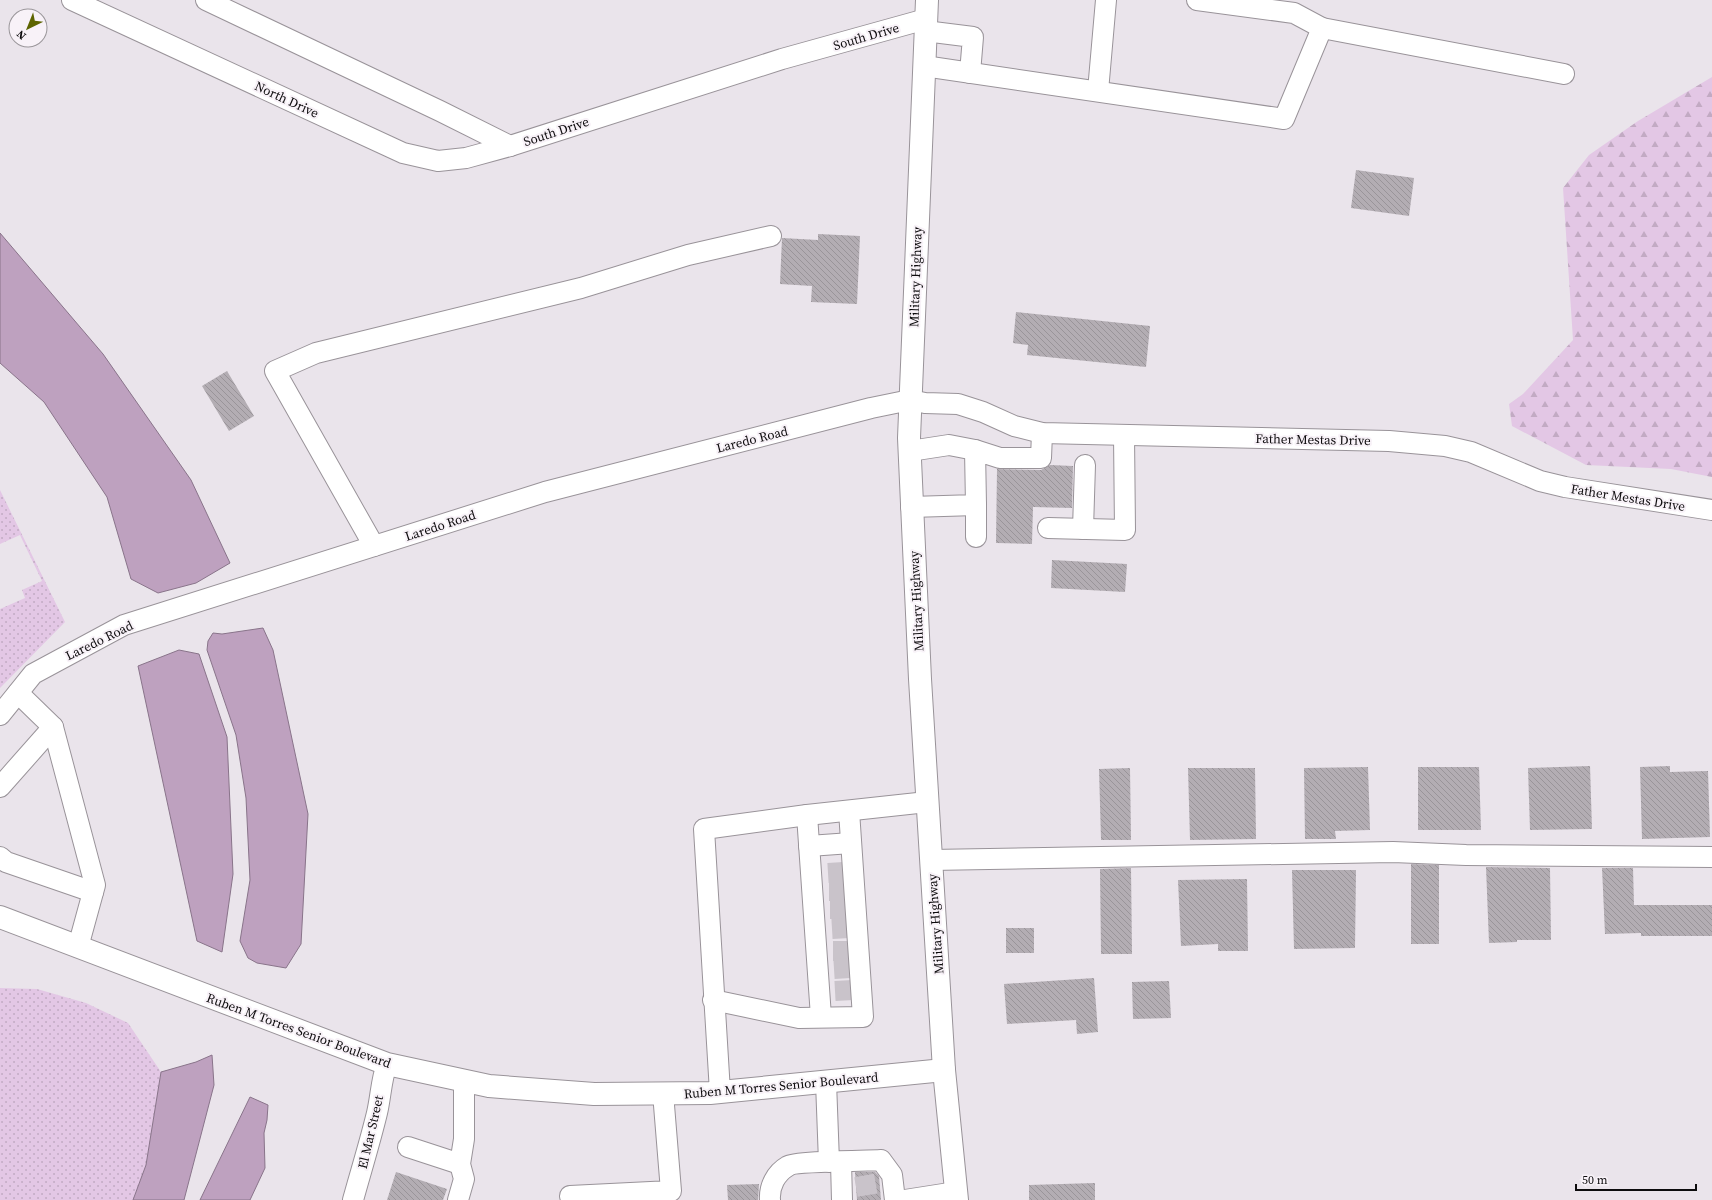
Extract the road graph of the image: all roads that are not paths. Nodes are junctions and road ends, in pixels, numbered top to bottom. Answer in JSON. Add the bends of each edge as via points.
{"nodes":[{"id":1,"x":72,"y":0,"type":"edge"},
{"id":2,"x":206,"y":0,"type":"edge"},
{"id":3,"x":1106,"y":0,"type":"edge"},
{"id":4,"x":1197,"y":0,"type":"edge"},
{"id":5,"x":926,"y":17,"type":"edge"},
{"id":6,"x":1322,"y":28,"type":"junction"},
{"id":7,"x":924,"y":66,"type":"junction"},
{"id":8,"x":970,"y":72,"type":"junction"},
{"id":9,"x":1564,"y":74,"type":"dead end"},
{"id":10,"x":1098,"y":91,"type":"junction"},
{"id":11,"x":510,"y":146,"type":"junction"},
{"id":12,"x":771,"y":236,"type":"dead end"},
{"id":13,"x":910,"y":400,"type":"junction"},
{"id":14,"x":1042,"y":433,"type":"junction"},
{"id":15,"x":1124,"y":435,"type":"junction"},
{"id":16,"x":975,"y":450,"type":"junction"},
{"id":17,"x":910,"y":451,"type":"junction"},
{"id":18,"x":1085,"y":466,"type":"dead end"},
{"id":19,"x":976,"y":505,"type":"junction"},
{"id":20,"x":911,"y":507,"type":"junction"},
{"id":21,"x":1712,"y":510,"type":"edge"},
{"id":22,"x":1048,"y":528,"type":"dead end"},
{"id":23,"x":1083,"y":529,"type":"junction"},
{"id":24,"x":976,"y":537,"type":"dead end"},
{"id":25,"x":374,"y":546,"type":"junction"},
{"id":26,"x":18,"y":693,"type":"junction"},
{"id":27,"x":0,"y":715,"type":"edge"},
{"id":28,"x":53,"y":727,"type":"junction"},
{"id":29,"x":0,"y":787,"type":"edge"},
{"id":30,"x":927,"y":802,"type":"junction"},
{"id":31,"x":849,"y":811,"type":"junction"},
{"id":32,"x":807,"y":815,"type":"junction"},
{"id":33,"x":851,"y":842,"type":"junction"},
{"id":34,"x":809,"y":846,"type":"junction"},
{"id":35,"x":0,"y":857,"type":"edge"},
{"id":36,"x":1712,"y":857,"type":"edge"},
{"id":37,"x":931,"y":860,"type":"junction"},
{"id":38,"x":835,"y":891,"type":"junction"},
{"id":39,"x":93,"y":892,"type":"junction"},
{"id":40,"x":0,"y":917,"type":"edge"},
{"id":41,"x":838,"y":929,"type":"junction"},
{"id":42,"x":78,"y":947,"type":"junction"},
{"id":43,"x":840,"y":960,"type":"junction"},
{"id":44,"x":842,"y":990,"type":"junction"},
{"id":45,"x":713,"y":1000,"type":"junction"},
{"id":46,"x":821,"y":1018,"type":"junction"},
{"id":47,"x":387,"y":1064,"type":"junction"},
{"id":48,"x":944,"y":1070,"type":"junction"},
{"id":49,"x":464,"y":1081,"type":"junction"},
{"id":50,"x":826,"y":1082,"type":"junction"},
{"id":51,"x":720,"y":1092,"type":"junction"},
{"id":52,"x":663,"y":1093,"type":"junction"},
{"id":53,"x":408,"y":1148,"type":"dead end"},
{"id":54,"x":835,"y":1162,"type":"junction"},
{"id":55,"x":460,"y":1164,"type":"junction"},
{"id":56,"x":889,"y":1188,"type":"edge"},
{"id":57,"x":847,"y":1191,"type":"edge"},
{"id":58,"x":570,"y":1196,"type":"dead end"},
{"id":59,"x":957,"y":1196,"type":"edge"},
{"id":60,"x":353,"y":1200,"type":"edge"},
{"id":61,"x":458,"y":1200,"type":"edge"},
{"id":62,"x":770,"y":1200,"type":"edge"},
{"id":63,"x":905,"y":1200,"type":"edge"}],
"edges":[{"from":1,"to":11,"type":"street","name":"North Drive","via":[[403,153],[438,161],[466,158]]},
{"from":2,"to":11,"type":"street","name":"South Drive"},
{"from":3,"to":10,"type":"street"},
{"from":4,"to":6,"type":"street","via":[[1294,13]]},
{"from":5,"to":7,"type":"main road","name":"Military Highway"},
{"from":5,"to":8,"type":"street","via":[[973,37]]},
{"from":5,"to":11,"type":"street","name":"South Drive"},
{"from":6,"to":9,"type":"street"},
{"from":6,"to":10,"type":"street","via":[[1284,119]]},
{"from":7,"to":8,"type":"street"},
{"from":7,"to":13,"type":"main road","name":"Military Highway"},
{"from":8,"to":10,"type":"street"},
{"from":12,"to":25,"type":"street","via":[[688,255],[581,288],[316,353],[275,371]]},
{"from":13,"to":14,"type":"street","name":"Father Mestas Drive","via":[[958,404],[1014,426]]},
{"from":13,"to":17,"type":"main road","name":"Military Highway"},
{"from":13,"to":25,"type":"street","name":"Laredo Road","via":[[546,492]]},
{"from":14,"to":15,"type":"street","name":"Father Mestas Drive"},
{"from":14,"to":16,"type":"street","via":[[1041,458],[1000,458]]},
{"from":15,"to":21,"type":"street","name":"Father Mestas Drive","via":[[1425,443],[1471,452],[1540,481],[1565,487]]},
{"from":15,"to":23,"type":"street","via":[[1125,530]]},
{"from":16,"to":17,"type":"street","via":[[949,445]]},
{"from":16,"to":19,"type":"street"},
{"from":17,"to":20,"type":"main road","name":"Military Highway"},
{"from":18,"to":23,"type":"street"},
{"from":19,"to":20,"type":"street"},
{"from":19,"to":24,"type":"street"},
{"from":20,"to":30,"type":"main road","name":"Military Highway"},
{"from":22,"to":23,"type":"street"},
{"from":25,"to":26,"type":"street","name":"Laredo Road","via":[[124,625],[33,674]]},
{"from":26,"to":27,"type":"street","name":"Laredo Road"},
{"from":26,"to":28,"type":"street"},
{"from":28,"to":29,"type":"street"},
{"from":28,"to":39,"type":"street","via":[[95,885]]},
{"from":30,"to":31,"type":"street"},
{"from":30,"to":37,"type":"main road","name":"Military Highway"},
{"from":31,"to":32,"type":"street"},
{"from":31,"to":33,"type":"street"},
{"from":32,"to":34,"type":"street"},
{"from":32,"to":45,"type":"street","via":[[704,829]]},
{"from":33,"to":34,"type":"street"},
{"from":33,"to":38,"type":"street"},
{"from":34,"to":38,"type":"street"},
{"from":35,"to":39,"type":"street","via":[[6,862]]},
{"from":36,"to":37,"type":"street","via":[[1393,852]]},
{"from":37,"to":48,"type":"main road","name":"Military Highway"},
{"from":38,"to":41,"type":"street"},
{"from":38,"to":41,"type":"street"},
{"from":39,"to":42,"type":"street"},
{"from":40,"to":42,"type":"main road","name":"Ruben M Torres Senior Boulevard"},
{"from":41,"to":43,"type":"street"},
{"from":41,"to":43,"type":"street"},
{"from":42,"to":47,"type":"main road","name":"Ruben M Torres Senior Boulevard"},
{"from":43,"to":44,"type":"street"},
{"from":43,"to":44,"type":"street"},
{"from":44,"to":46,"type":"street"},
{"from":44,"to":46,"type":"street","via":[[863,1017]]},
{"from":45,"to":46,"type":"street","via":[[799,1018]]},
{"from":45,"to":51,"type":"street"},
{"from":47,"to":49,"type":"main road","name":"Ruben M Torres Senior Boulevard"},
{"from":47,"to":60,"type":"street","name":"El Mar Street","via":[[382,1077],[371,1137]]},
{"from":48,"to":50,"type":"main road","name":"Ruben M Torres Senior Boulevard"},
{"from":48,"to":59,"type":"main road","name":"Military Highway"},
{"from":49,"to":52,"type":"main road","name":"Ruben M Torres Senior Boulevard","via":[[489,1086],[594,1094]]},
{"from":49,"to":55,"type":"street","via":[[464,1139]]},
{"from":50,"to":51,"type":"main road","name":"Ruben M Torres Senior Boulevard"},
{"from":50,"to":54,"type":"street"},
{"from":51,"to":52,"type":"main road","name":"Ruben M Torres Senior Boulevard"},
{"from":52,"to":58,"type":"street","via":[[670,1191]]},
{"from":53,"to":55,"type":"street"},
{"from":54,"to":56,"type":"street","via":[[881,1160],[892,1175]]},
{"from":54,"to":57,"type":"street"},
{"from":54,"to":62,"type":"street","via":[[789,1165],[775,1177]]},
{"from":55,"to":61,"type":"street","via":[[464,1178]]},
{"from":59,"to":63,"type":"street"}]}
